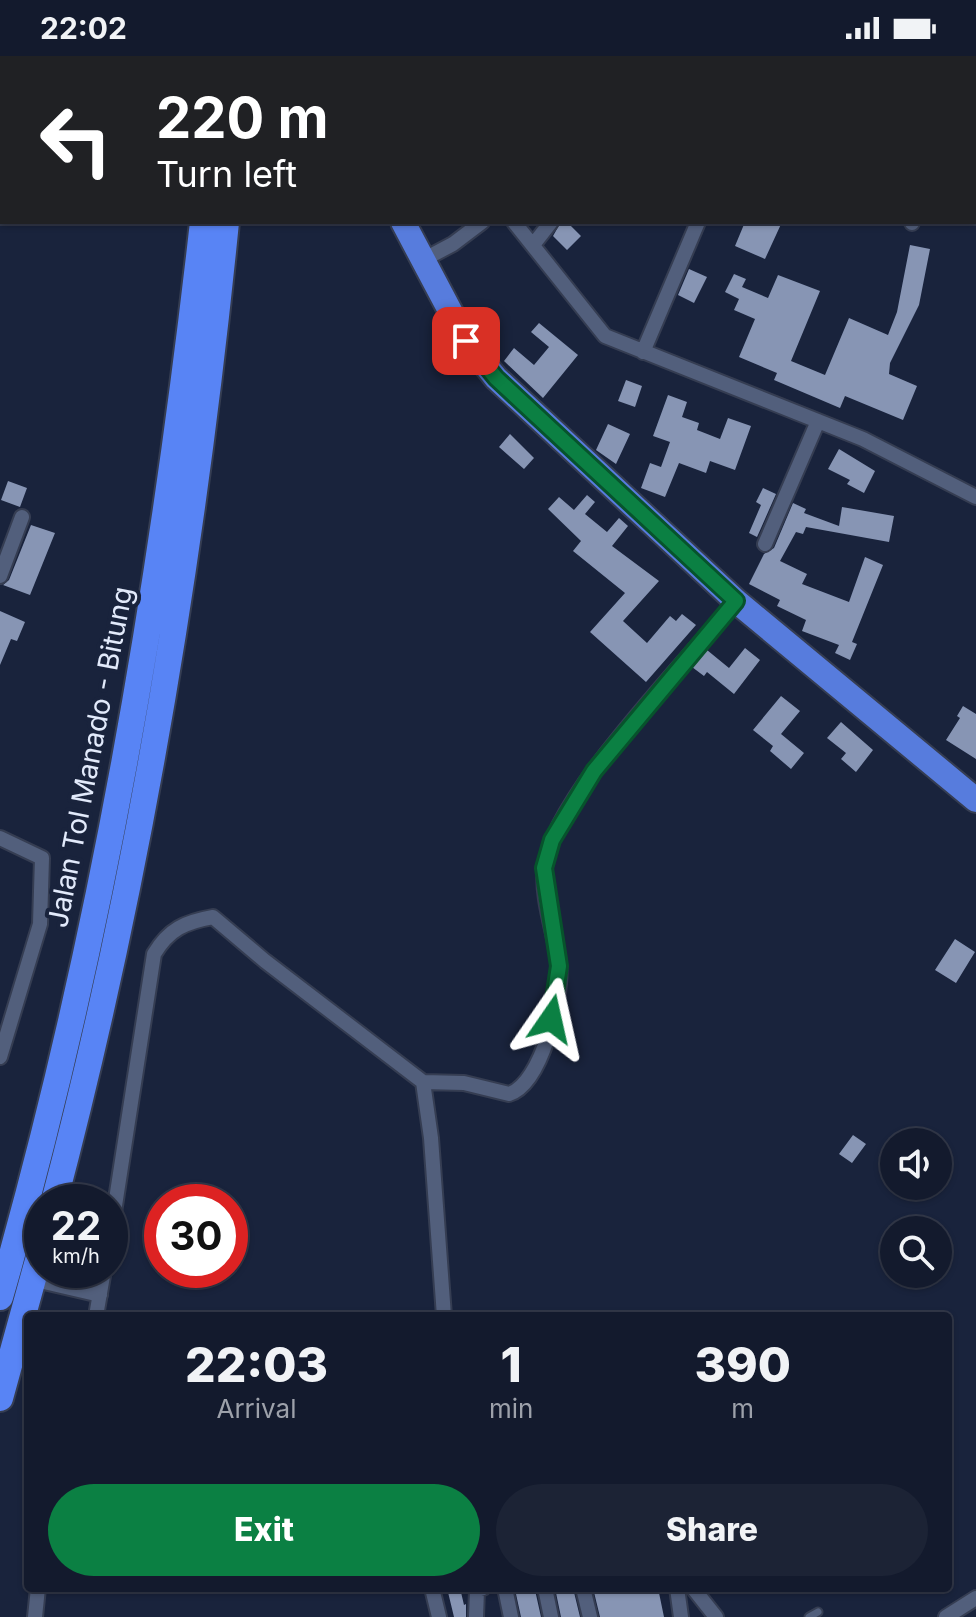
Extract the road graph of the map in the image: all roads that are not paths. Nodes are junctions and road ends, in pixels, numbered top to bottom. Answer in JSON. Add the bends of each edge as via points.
{"nodes":[{"id":1,"x":203,"y":224,"type":"edge"},
{"id":2,"x":226,"y":224,"type":"edge"},
{"id":3,"x":404,"y":224,"type":"edge"},
{"id":4,"x":479,"y":224,"type":"edge"},
{"id":5,"x":516,"y":224,"type":"edge"},
{"id":6,"x":549,"y":224,"type":"edge"},
{"id":7,"x":697,"y":224,"type":"edge"},
{"id":8,"x":533,"y":245,"type":"junction"},
{"id":9,"x":421,"y":261,"type":"junction"},
{"id":10,"x":643,"y":352,"type":"junction"},
{"id":11,"x":818,"y":421,"type":"junction"},
{"id":12,"x":976,"y":497,"type":"edge"},
{"id":13,"x":22,"y":517,"type":"dead end"},
{"id":14,"x":765,"y":544,"type":"dead end"},
{"id":15,"x":0,"y":576,"type":"edge"},
{"id":16,"x":736,"y":601,"type":"junction"},
{"id":17,"x":160,"y":644,"type":"junction"},
{"id":18,"x":976,"y":800,"type":"edge"},
{"id":19,"x":0,"y":838,"type":"edge"},
{"id":20,"x":0,"y":1057,"type":"edge"},
{"id":21,"x":423,"y":1082,"type":"junction"},
{"id":22,"x":59,"y":1184,"type":"edge"},
{"id":23,"x":118,"y":1184,"type":"edge"},
{"id":24,"x":30,"y":1288,"type":"edge"},
{"id":25,"x":70,"y":1288,"type":"edge"},
{"id":26,"x":101,"y":1288,"type":"edge"},
{"id":27,"x":100,"y":1295,"type":"junction"},
{"id":28,"x":0,"y":1297,"type":"edge"},
{"id":29,"x":97,"y":1312,"type":"edge"},
{"id":30,"x":444,"y":1312,"type":"edge"},
{"id":31,"x":0,"y":1398,"type":"edge"},
{"id":32,"x":38,"y":1592,"type":"edge"},
{"id":33,"x":433,"y":1592,"type":"edge"},
{"id":34,"x":479,"y":1592,"type":"edge"},
{"id":35,"x":506,"y":1592,"type":"edge"},
{"id":36,"x":546,"y":1592,"type":"edge"},
{"id":37,"x":584,"y":1592,"type":"edge"},
{"id":38,"x":678,"y":1592,"type":"edge"},
{"id":39,"x":696,"y":1592,"type":"edge"},
{"id":40,"x":976,"y":1598,"type":"edge"},
{"id":41,"x":818,"y":1612,"type":"dead end"},
{"id":42,"x":35,"y":1617,"type":"edge"},
{"id":43,"x":439,"y":1617,"type":"edge"},
{"id":44,"x":476,"y":1617,"type":"edge"},
{"id":45,"x":511,"y":1617,"type":"edge"},
{"id":46,"x":551,"y":1617,"type":"edge"},
{"id":47,"x":590,"y":1617,"type":"edge"},
{"id":48,"x":681,"y":1617,"type":"edge"},
{"id":49,"x":716,"y":1617,"type":"edge"},
{"id":50,"x":809,"y":1617,"type":"edge"},
{"id":51,"x":946,"y":1617,"type":"edge"}],
"edges":[{"from":1,"to":17,"type":"highway","name":"Jalan Tol Manado - Bitung","via":[[169,507]]},
{"from":2,"to":17,"type":"highway","name":"Jalan Tol Manado - Bitung","via":[[213,356]]},
{"from":3,"to":9,"type":"highway"},
{"from":4,"to":9,"type":"street"},
{"from":5,"to":8,"type":"street"},
{"from":6,"to":8,"type":"street"},
{"from":7,"to":10,"type":"street"},
{"from":8,"to":10,"type":"street","via":[[599,331]]},
{"from":9,"to":16,"type":"highway","via":[[486,367]]},
{"from":10,"to":11,"type":"street"},
{"from":11,"to":12,"type":"street"},
{"from":11,"to":14,"type":"street"},
{"from":13,"to":15,"type":"street"},
{"from":16,"to":18,"type":"highway"},
{"from":16,"to":21,"type":"street","via":[[594,771],[552,840],[544,868],[559,985],[534,1074],[509,1094],[464,1083]]},
{"from":17,"to":22,"type":"highway","name":"Jalan Tol Manado - Bitung","via":[[128,891]]},
{"from":17,"to":28,"type":"highway","name":"Jalan Tol Manado - Bitung","via":[[60,1070]]},
{"from":19,"to":20,"type":"street","via":[[42,858],[40,924]]},
{"from":21,"to":23,"type":"street","via":[[213,917],[188,922],[166,934],[154,954]]},
{"from":21,"to":30,"type":"street"},
{"from":24,"to":31,"type":"highway"},
{"from":25,"to":27,"type":"street"},
{"from":26,"to":27,"type":"street"},
{"from":27,"to":29,"type":"street"},
{"from":32,"to":42,"type":"street"},
{"from":33,"to":43,"type":"street"},
{"from":34,"to":44,"type":"street"},
{"from":35,"to":45,"type":"street"},
{"from":36,"to":46,"type":"street"},
{"from":37,"to":47,"type":"street"},
{"from":38,"to":48,"type":"street"},
{"from":39,"to":49,"type":"street"},
{"from":40,"to":51,"type":"street"},
{"from":41,"to":50,"type":"lane"}]}
